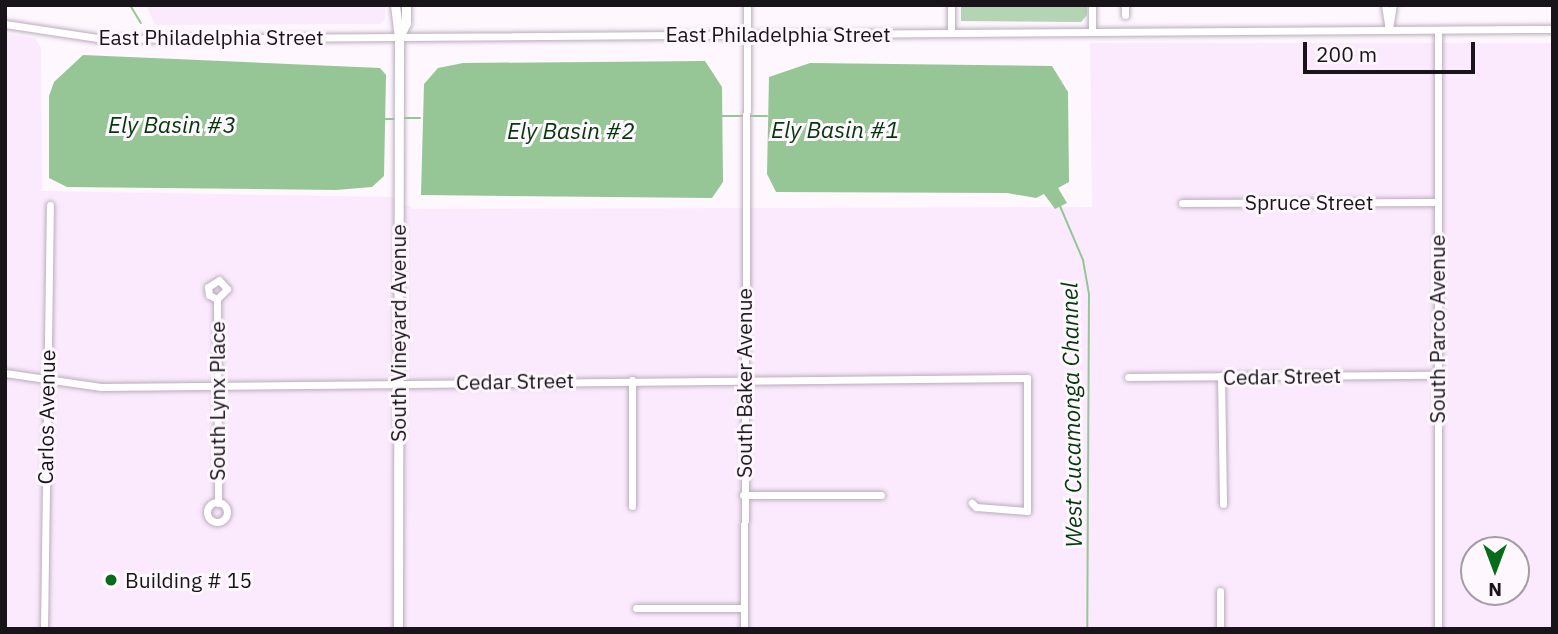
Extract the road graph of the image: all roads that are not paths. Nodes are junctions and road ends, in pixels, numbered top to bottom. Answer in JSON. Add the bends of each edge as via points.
{"nodes":[{"id":1,"x":395,"y":5,"type":"edge"},
{"id":2,"x":406,"y":5,"type":"edge"},
{"id":3,"x":747,"y":5,"type":"edge"},
{"id":4,"x":951,"y":5,"type":"edge"},
{"id":5,"x":1092,"y":5,"type":"edge"},
{"id":6,"x":1125,"y":5,"type":"edge"},
{"id":7,"x":1385,"y":5,"type":"edge"},
{"id":8,"x":1393,"y":5,"type":"edge"},
{"id":9,"x":1125,"y":15,"type":"dead end"},
{"id":10,"x":5,"y":24,"type":"edge"},
{"id":11,"x":1553,"y":29,"type":"edge"},
{"id":12,"x":1389,"y":30,"type":"junction"},
{"id":13,"x":1438,"y":30,"type":"junction"},
{"id":14,"x":1092,"y":32,"type":"junction"},
{"id":15,"x":951,"y":33,"type":"junction"},
{"id":16,"x":747,"y":34,"type":"junction"},
{"id":17,"x":400,"y":37,"type":"junction"},
{"id":18,"x":1437,"y":202,"type":"junction"},
{"id":19,"x":1182,"y":203,"type":"dead end"},
{"id":20,"x":50,"y":205,"type":"dead end"},
{"id":21,"x":217,"y":299,"type":"dead end"},
{"id":22,"x":5,"y":373,"type":"edge"},
{"id":23,"x":1436,"y":374,"type":"junction"},
{"id":24,"x":1221,"y":376,"type":"junction"},
{"id":25,"x":1128,"y":377,"type":"dead end"},
{"id":26,"x":743,"y":378,"type":"junction"},
{"id":27,"x":46,"y":380,"type":"junction"},
{"id":28,"x":632,"y":380,"type":"junction"},
{"id":29,"x":398,"y":382,"type":"junction"},
{"id":30,"x":217,"y":386,"type":"junction"},
{"id":31,"x":743,"y":495,"type":"junction"},
{"id":32,"x":880,"y":495,"type":"dead end"},
{"id":33,"x":218,"y":503,"type":"dead end"},
{"id":34,"x":972,"y":503,"type":"dead end"},
{"id":35,"x":1223,"y":505,"type":"dead end"},
{"id":36,"x":632,"y":506,"type":"dead end"},
{"id":37,"x":1220,"y":591,"type":"dead end"},
{"id":38,"x":636,"y":608,"type":"dead end"},
{"id":39,"x":743,"y":608,"type":"junction"},
{"id":40,"x":44,"y":629,"type":"edge"},
{"id":41,"x":398,"y":629,"type":"edge"},
{"id":42,"x":744,"y":629,"type":"edge"},
{"id":43,"x":1220,"y":629,"type":"edge"},
{"id":44,"x":1438,"y":629,"type":"edge"}],
"edges":[{"from":1,"to":17,"type":"main road","name":"South Vineyard Avenue"},
{"from":2,"to":17,"type":"main road","name":"South Vineyard Avenue"},
{"from":3,"to":16,"type":"street","name":"South Baker Avenue"},
{"from":4,"to":15,"type":"street"},
{"from":5,"to":14,"type":"street"},
{"from":6,"to":9,"type":"street"},
{"from":7,"to":12,"type":"street"},
{"from":8,"to":12,"type":"street"},
{"from":10,"to":17,"type":"street","name":"East Philadelphia Street","via":[[104,39]]},
{"from":11,"to":13,"type":"street","name":"East Philadelphia Street"},
{"from":12,"to":13,"type":"street","name":"East Philadelphia Street"},
{"from":12,"to":14,"type":"street","name":"East Philadelphia Street"},
{"from":13,"to":18,"type":"street","name":"South Parco Avenue"},
{"from":14,"to":15,"type":"street","name":"East Philadelphia Street"},
{"from":15,"to":16,"type":"street","name":"East Philadelphia Street"},
{"from":16,"to":17,"type":"street","name":"East Philadelphia Street"},
{"from":16,"to":26,"type":"street","name":"South Baker Avenue"},
{"from":17,"to":29,"type":"main road","name":"South Vineyard Avenue"},
{"from":18,"to":19,"type":"street","name":"Spruce Street"},
{"from":18,"to":23,"type":"street","name":"South Parco Avenue"},
{"from":20,"to":27,"type":"street","name":"Carlos Avenue"},
{"from":21,"to":30,"type":"street","name":"South Lynx Place"},
{"from":22,"to":27,"type":"street","name":"Cedar Street"},
{"from":23,"to":24,"type":"street","name":"Cedar Street"},
{"from":23,"to":44,"type":"street","name":"South Parco Avenue"},
{"from":24,"to":25,"type":"street","name":"Cedar Street"},
{"from":24,"to":35,"type":"street"},
{"from":26,"to":28,"type":"street","name":"Cedar Street"},
{"from":26,"to":31,"type":"street","name":"South Baker Avenue"},
{"from":26,"to":34,"type":"street","name":"Cedar Street","via":[[1027,378],[1027,511]]},
{"from":27,"to":30,"type":"street","name":"Cedar Street","via":[[100,387]]},
{"from":27,"to":40,"type":"street","name":"Carlos Avenue"},
{"from":28,"to":29,"type":"street","name":"Cedar Street"},
{"from":28,"to":36,"type":"street"},
{"from":29,"to":30,"type":"street","name":"Cedar Street"},
{"from":29,"to":41,"type":"main road","name":"South Vineyard Avenue"},
{"from":30,"to":33,"type":"street","name":"South Lynx Place"},
{"from":31,"to":32,"type":"street"},
{"from":31,"to":39,"type":"street","name":"South Baker Avenue"},
{"from":37,"to":43,"type":"street"},
{"from":38,"to":39,"type":"street"},
{"from":39,"to":42,"type":"street","name":"South Baker Avenue"}]}
